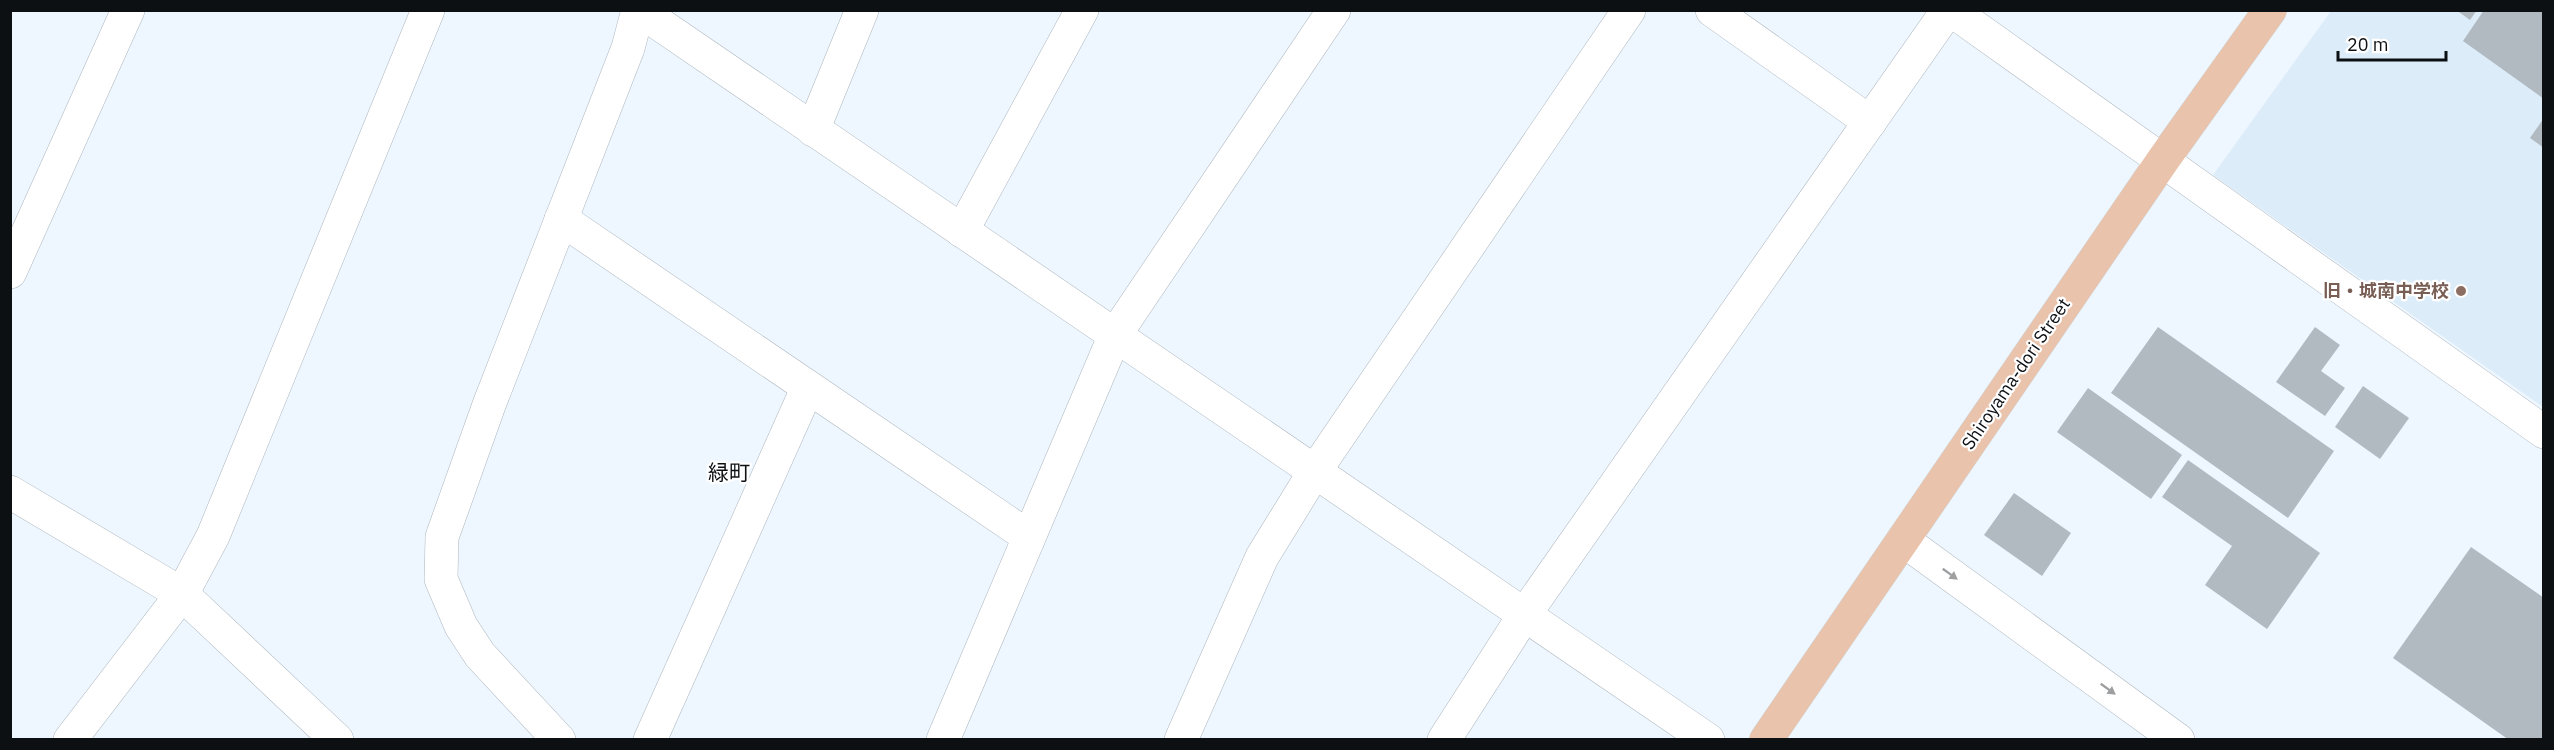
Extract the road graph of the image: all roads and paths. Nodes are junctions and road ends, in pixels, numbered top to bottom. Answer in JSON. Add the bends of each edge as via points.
{"nodes":[{"id":1,"x":128,"y":10,"type":"edge"},
{"id":2,"x":428,"y":10,"type":"edge"},
{"id":3,"x":638,"y":10,"type":"edge"},
{"id":4,"x":862,"y":10,"type":"edge"},
{"id":5,"x":1082,"y":10,"type":"edge"},
{"id":6,"x":1334,"y":10,"type":"edge"},
{"id":7,"x":1629,"y":10,"type":"edge"},
{"id":8,"x":1713,"y":10,"type":"edge"},
{"id":9,"x":1950,"y":10,"type":"edge"},
{"id":10,"x":2270,"y":10,"type":"edge"},
{"id":11,"x":1870,"y":122,"type":"junction"},
{"id":12,"x":813,"y":130,"type":"junction"},
{"id":13,"x":2163,"y":160,"type":"junction"},
{"id":14,"x":561,"y":219,"type":"junction"},
{"id":15,"x":962,"y":231,"type":"junction"},
{"id":16,"x":10,"y":272,"type":"edge"},
{"id":17,"x":1115,"y":335,"type":"junction"},
{"id":18,"x":808,"y":387,"type":"junction"},
{"id":19,"x":2544,"y":432,"type":"edge"},
{"id":20,"x":1315,"y":471,"type":"junction"},
{"id":21,"x":10,"y":492,"type":"edge"},
{"id":22,"x":1029,"y":537,"type":"junction"},
{"id":23,"x":1903,"y":540,"type":"junction"},
{"id":24,"x":182,"y":594,"type":"junction"},
{"id":25,"x":1525,"y":614,"type":"junction"},
{"id":26,"x":70,"y":740,"type":"edge"},
{"id":27,"x":337,"y":740,"type":"edge"},
{"id":28,"x":559,"y":740,"type":"edge"},
{"id":29,"x":650,"y":740,"type":"edge"},
{"id":30,"x":943,"y":740,"type":"edge"},
{"id":31,"x":1181,"y":740,"type":"edge"},
{"id":32,"x":1444,"y":740,"type":"edge"},
{"id":33,"x":1708,"y":740,"type":"edge"},
{"id":34,"x":1766,"y":740,"type":"edge"},
{"id":35,"x":2178,"y":740,"type":"edge"}],
"edges":[{"from":1,"to":16,"type":"street"},
{"from":2,"to":24,"type":"street","via":[[213,536]]},
{"from":3,"to":12,"type":"street"},
{"from":3,"to":14,"type":"street","via":[[628,48]]},
{"from":4,"to":12,"type":"street"},
{"from":5,"to":15,"type":"street"},
{"from":6,"to":17,"type":"street"},
{"from":7,"to":20,"type":"street"},
{"from":8,"to":11,"type":"street"},
{"from":9,"to":11,"type":"street"},
{"from":9,"to":13,"type":"street"},
{"from":10,"to":13,"type":"main road","name":"Shiroyama-dori Street"},
{"from":11,"to":25,"type":"street"},
{"from":12,"to":15,"type":"street"},
{"from":13,"to":19,"type":"street"},
{"from":13,"to":23,"type":"main road","name":"Shiroyama-dori Street"},
{"from":14,"to":18,"type":"street"},
{"from":14,"to":28,"type":"street","via":[[442,537],[441,579],[461,626],[480,655]]},
{"from":15,"to":17,"type":"street"},
{"from":17,"to":20,"type":"street"},
{"from":17,"to":22,"type":"street"},
{"from":18,"to":22,"type":"street"},
{"from":18,"to":29,"type":"street"},
{"from":20,"to":25,"type":"street"},
{"from":20,"to":31,"type":"street","via":[[1262,557]]},
{"from":21,"to":24,"type":"street"},
{"from":22,"to":30,"type":"street"},
{"from":23,"to":34,"type":"main road","name":"Shiroyama-dori Street"},
{"from":23,"to":35,"type":"street","one_way":true},
{"from":24,"to":26,"type":"street"},
{"from":24,"to":27,"type":"street"},
{"from":25,"to":32,"type":"street"},
{"from":25,"to":33,"type":"street"}]}
